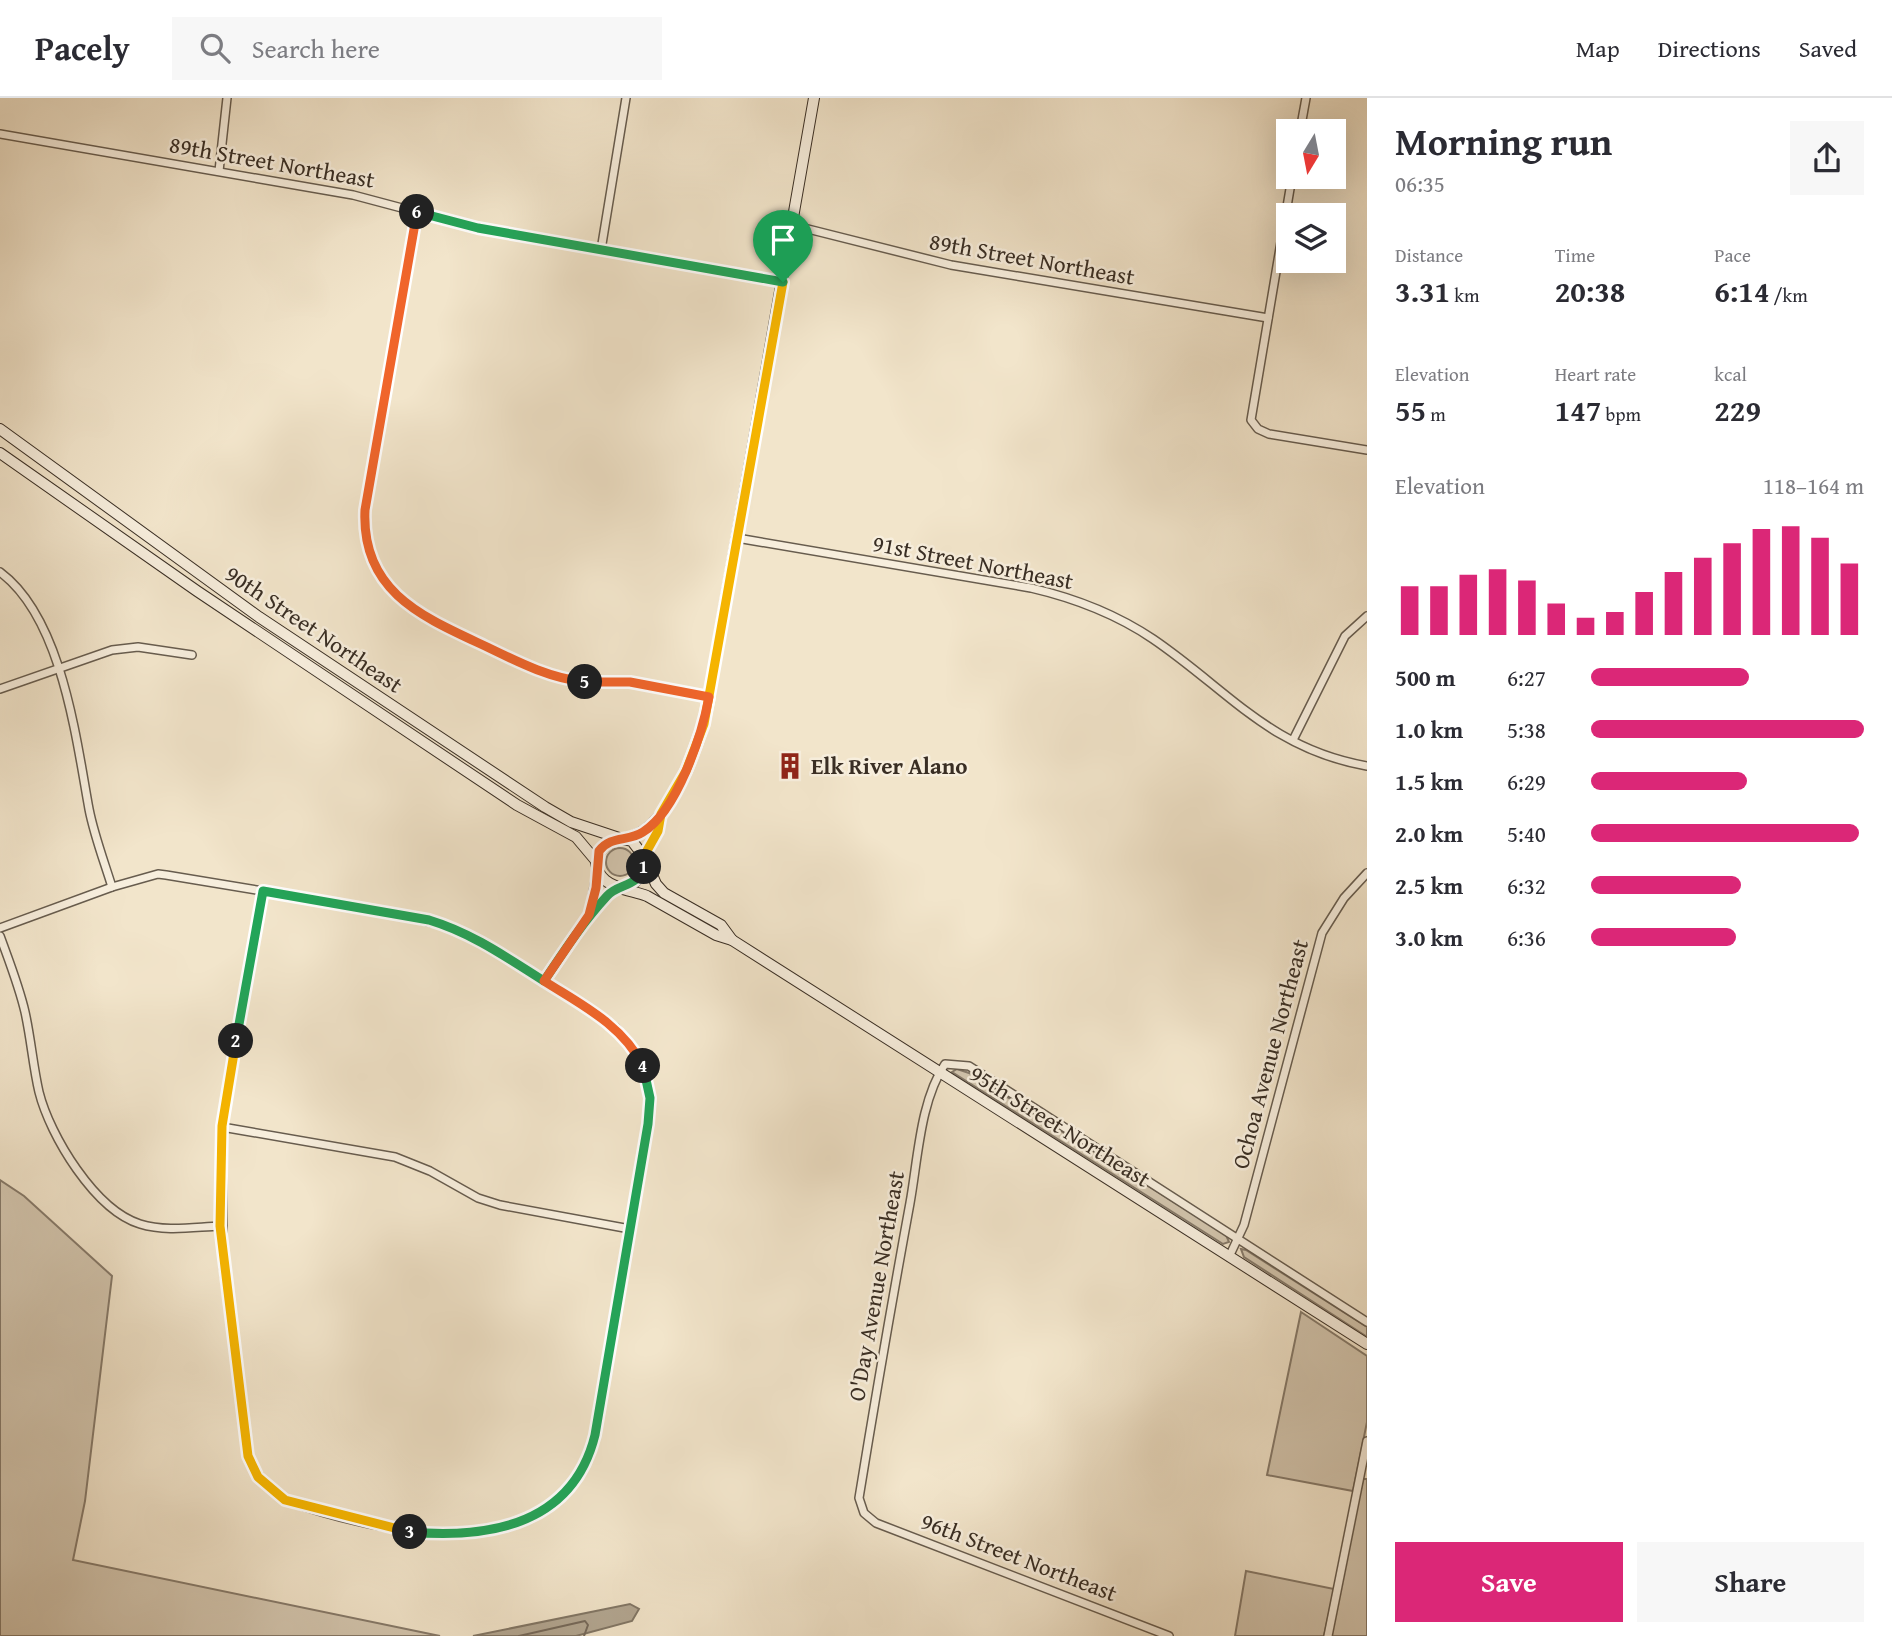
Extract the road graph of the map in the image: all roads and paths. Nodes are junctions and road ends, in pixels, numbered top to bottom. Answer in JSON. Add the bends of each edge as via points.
{"nodes":[{"id":1,"x":227,"y":98,"type":"edge"},
{"id":2,"x":626,"y":98,"type":"edge"},
{"id":3,"x":814,"y":98,"type":"edge"},
{"id":4,"x":1306,"y":98,"type":"edge"},
{"id":5,"x":1302,"y":119,"type":"edge"},
{"id":6,"x":0,"y":135,"type":"edge"},
{"id":7,"x":219,"y":171,"type":"junction"},
{"id":8,"x":1291,"y":189,"type":"edge"},
{"id":9,"x":417,"y":211,"type":"junction"},
{"id":10,"x":792,"y":225,"type":"junction"},
{"id":11,"x":601,"y":250,"type":"junction"},
{"id":12,"x":783,"y":282,"type":"junction"},
{"id":13,"x":1268,"y":318,"type":"junction"},
{"id":14,"x":0,"y":429,"type":"edge"},
{"id":15,"x":1367,"y":450,"type":"edge"},
{"id":16,"x":0,"y":453,"type":"edge"},
{"id":17,"x":737,"y":538,"type":"junction"},
{"id":18,"x":0,"y":572,"type":"edge"},
{"id":19,"x":1367,"y":616,"type":"edge"},
{"id":20,"x":192,"y":655,"type":"dead end"},
{"id":21,"x":57,"y":668,"type":"junction"},
{"id":22,"x":0,"y":690,"type":"edge"},
{"id":23,"x":709,"y":697,"type":"junction"},
{"id":24,"x":1293,"y":740,"type":"junction"},
{"id":25,"x":1367,"y":766,"type":"edge"},
{"id":26,"x":661,"y":814,"type":"junction"},
{"id":27,"x":622,"y":839,"type":"junction"},
{"id":28,"x":645,"y":857,"type":"junction"},
{"id":29,"x":597,"y":864,"type":"junction"},
{"id":30,"x":1367,"y":873,"type":"edge"},
{"id":31,"x":112,"y":887,"type":"junction"},
{"id":32,"x":622,"y":888,"type":"junction"},
{"id":33,"x":263,"y":891,"type":"junction"},
{"id":34,"x":589,"y":915,"type":"junction"},
{"id":35,"x":0,"y":929,"type":"edge"},
{"id":36,"x":0,"y":936,"type":"edge"},
{"id":37,"x":732,"y":940,"type":"junction"},
{"id":38,"x":544,"y":981,"type":"junction"},
{"id":39,"x":939,"y":1072,"type":"junction"},
{"id":40,"x":222,"y":1126,"type":"junction"},
{"id":41,"x":220,"y":1226,"type":"junction"},
{"id":42,"x":630,"y":1229,"type":"junction"},
{"id":43,"x":1237,"y":1240,"type":"junction"},
{"id":44,"x":1229,"y":1256,"type":"junction"},
{"id":45,"x":1367,"y":1322,"type":"edge"},
{"id":46,"x":1367,"y":1345,"type":"edge"},
{"id":47,"x":1367,"y":1441,"type":"edge"},
{"id":48,"x":862,"y":1508,"type":"joint"},
{"id":49,"x":1169,"y":1636,"type":"edge"},
{"id":50,"x":1328,"y":1636,"type":"edge"}],
"edges":[{"from":1,"to":7,"type":"street"},
{"from":2,"to":11,"type":"street"},
{"from":3,"to":10,"type":"main road"},
{"from":4,"to":5,"type":"street"},
{"from":6,"to":7,"type":"street","name":"89th Street Northeast"},
{"from":7,"to":9,"type":"street","name":"89th Street Northeast"},
{"from":8,"to":13,"type":"street"},
{"from":9,"to":11,"type":"street","name":"89th Street Northeast"},
{"from":9,"to":23,"type":"street","via":[[365,510],[368,546],[381,576],[406,606],[532,668],[570,680],[630,682]]},
{"from":10,"to":12,"type":"main road"},
{"from":10,"to":13,"type":"street","name":"89th Street Northeast","via":[[951,265]]},
{"from":11,"to":12,"type":"street","name":"89th Street Northeast"},
{"from":12,"to":17,"type":"main road"},
{"from":13,"to":15,"type":"street","via":[[1251,414],[1254,425],[1269,435]]},
{"from":14,"to":27,"type":"main road","name":"90th Street Northeast","via":[[259,617],[545,807],[578,825]]},
{"from":16,"to":29,"type":"main road","name":"90th Street Northeast","via":[[197,592],[517,805],[576,837]]},
{"from":17,"to":23,"type":"main road"},
{"from":17,"to":24,"type":"street","name":"91st Street Northeast","via":[[1031,588],[1075,600],[1132,625],[1238,708]]},
{"from":18,"to":21,"type":"street","via":[[24,595]]},
{"from":19,"to":24,"type":"street","via":[[1345,636]]},
{"from":20,"to":21,"type":"street","via":[[126,648]]},
{"from":21,"to":22,"type":"street"},
{"from":21,"to":31,"type":"street","via":[[78,735],[90,811]]},
{"from":23,"to":26,"type":"main road","via":[[693,755]]},
{"from":24,"to":25,"type":"street","name":"91st Street Northeast","via":[[1338,760]]},
{"from":26,"to":27,"type":"main road","via":[[642,833]]},
{"from":26,"to":28,"type":"main road"},
{"from":27,"to":28,"type":"main road","via":[[638,846]]},
{"from":27,"to":29,"type":"main road","via":[[604,845]]},
{"from":28,"to":32,"type":"main road","via":[[641,876]]},
{"from":28,"to":37,"type":"main road","via":[[664,893],[721,925]]},
{"from":29,"to":32,"type":"main road","via":[[602,878]]},
{"from":29,"to":34,"type":"street"},
{"from":30,"to":43,"type":"street","name":"Ochoa Avenue Northeast","via":[[1322,933]]},
{"from":31,"to":33,"type":"street","via":[[166,874]]},
{"from":31,"to":35,"type":"street"},
{"from":32,"to":34,"type":"street","via":[[612,891]]},
{"from":32,"to":37,"type":"main road"},
{"from":33,"to":38,"type":"street","via":[[452,927]]},
{"from":33,"to":40,"type":"street"},
{"from":34,"to":38,"type":"street"},
{"from":36,"to":41,"type":"street","via":[[53,1129],[93,1190],[125,1218],[153,1227]]},
{"from":37,"to":39,"type":"main road","name":"95th Street Northeast"},
{"from":38,"to":42,"type":"street","via":[[616,1028],[644,1069],[649,1112]]},
{"from":39,"to":43,"type":"street","via":[[945,1063],[969,1066]]},
{"from":39,"to":44,"type":"main road","name":"95th Street Northeast"},
{"from":39,"to":48,"type":"street","name":"O'Day Avenue Northeast","via":[[894,1290],[859,1498]]},
{"from":40,"to":41,"type":"street"},
{"from":40,"to":42,"type":"street","via":[[395,1157],[500,1205]]},
{"from":41,"to":42,"type":"street","via":[[247,1445],[258,1477],[272,1491],[299,1505],[409,1532],[485,1529],[528,1520],[545,1511],[576,1481],[590,1453]]},
{"from":43,"to":44,"type":"street","name":"Ochoa Avenue Northeast"},
{"from":43,"to":45,"type":"street"},
{"from":44,"to":46,"type":"main road","name":"95th Street Northeast"},
{"from":47,"to":50,"type":"street"},
{"from":48,"to":49,"type":"street","name":"96th Street Northeast","via":[[876,1522]]}]}
